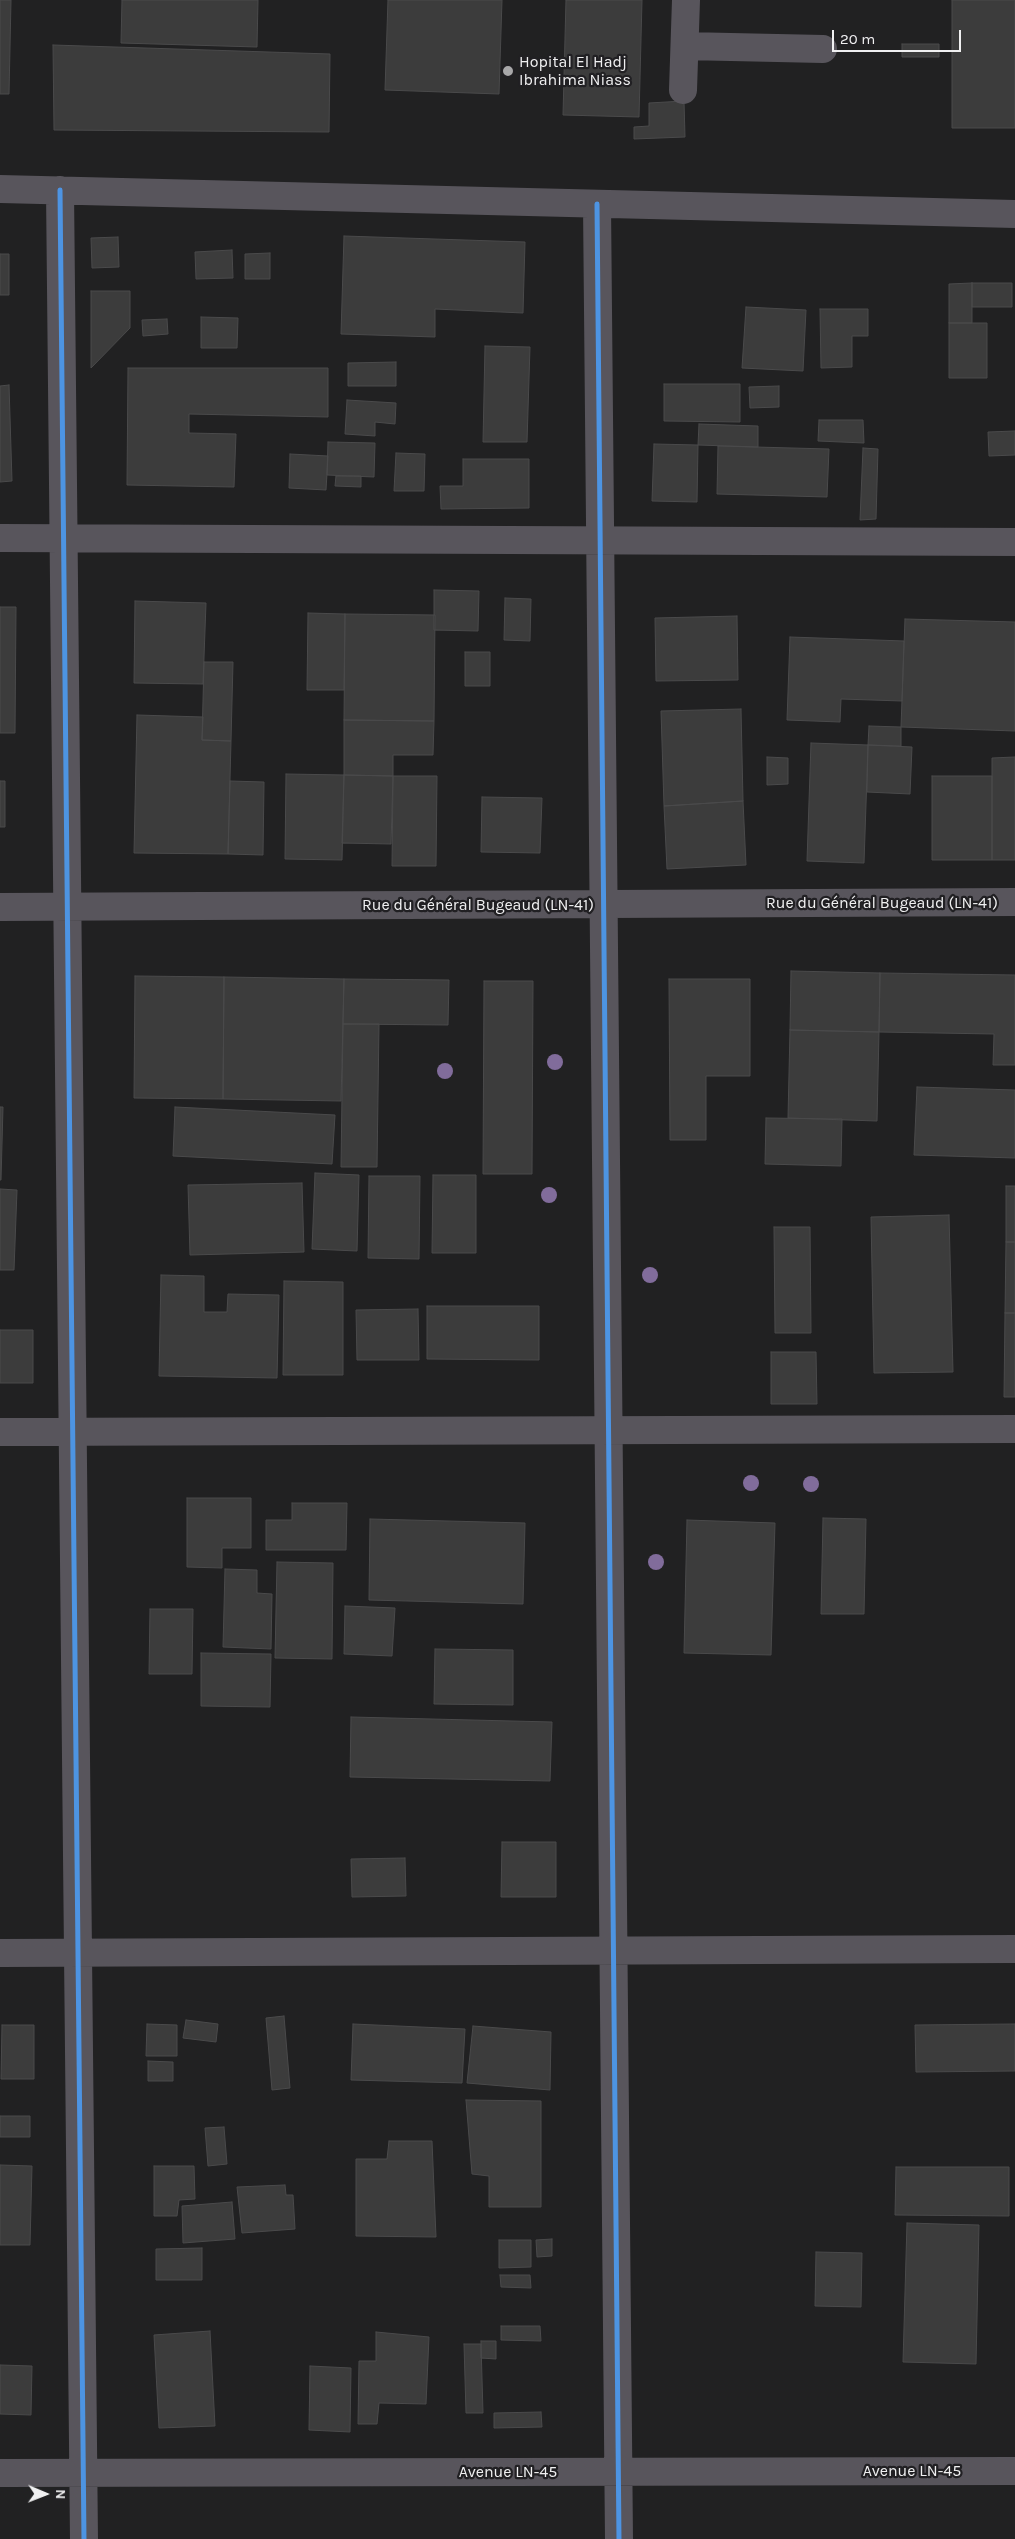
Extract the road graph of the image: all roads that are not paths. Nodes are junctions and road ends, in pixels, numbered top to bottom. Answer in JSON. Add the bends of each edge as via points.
{"nodes":[{"id":1,"x":686,"y":0,"type":"edge"},
{"id":2,"x":685,"y":46,"type":"junction"},
{"id":3,"x":823,"y":49,"type":"dead end"},
{"id":4,"x":683,"y":90,"type":"dead end"},
{"id":5,"x":0,"y":189,"type":"edge"},
{"id":6,"x":60,"y":190,"type":"junction"},
{"id":7,"x":597,"y":204,"type":"junction"},
{"id":8,"x":1015,"y":214,"type":"edge"},
{"id":9,"x":0,"y":538,"type":"edge"},
{"id":10,"x":64,"y":538,"type":"junction"},
{"id":11,"x":600,"y":540,"type":"junction"},
{"id":12,"x":1015,"y":542,"type":"edge"},
{"id":13,"x":1015,"y":902,"type":"edge"},
{"id":14,"x":603,"y":904,"type":"junction"},
{"id":15,"x":0,"y":907,"type":"edge"},
{"id":16,"x":67,"y":907,"type":"junction"},
{"id":17,"x":1015,"y":1430,"type":"edge"},
{"id":18,"x":608,"y":1431,"type":"junction"},
{"id":19,"x":0,"y":1432,"type":"edge"},
{"id":20,"x":72,"y":1432,"type":"junction"},
{"id":21,"x":1015,"y":1949,"type":"edge"},
{"id":22,"x":614,"y":1951,"type":"junction"},
{"id":23,"x":78,"y":1953,"type":"junction"},
{"id":24,"x":0,"y":1954,"type":"edge"},
{"id":25,"x":1015,"y":2471,"type":"edge"},
{"id":26,"x":618,"y":2472,"type":"junction"},
{"id":27,"x":0,"y":2473,"type":"edge"},
{"id":28,"x":83,"y":2473,"type":"junction"},
{"id":29,"x":84,"y":2539,"type":"edge"},
{"id":30,"x":619,"y":2539,"type":"edge"}],
"edges":[{"from":1,"to":2,"type":"street"},
{"from":2,"to":3,"type":"street"},
{"from":2,"to":4,"type":"street"},
{"from":5,"to":6,"type":"street"},
{"from":6,"to":7,"type":"street"},
{"from":6,"to":10,"type":"street"},
{"from":7,"to":8,"type":"street"},
{"from":7,"to":11,"type":"street"},
{"from":9,"to":10,"type":"street"},
{"from":10,"to":11,"type":"street"},
{"from":10,"to":16,"type":"street"},
{"from":11,"to":12,"type":"street"},
{"from":11,"to":14,"type":"street"},
{"from":13,"to":14,"type":"street","name":"Rue du Général Bugeaud (LN-41)"},
{"from":14,"to":16,"type":"street","name":"Rue du Général Bugeaud (LN-41)"},
{"from":14,"to":18,"type":"street"},
{"from":15,"to":16,"type":"street","name":"Rue du Général Bugeaud (LN-41)"},
{"from":16,"to":20,"type":"street"},
{"from":17,"to":18,"type":"street"},
{"from":18,"to":20,"type":"street"},
{"from":18,"to":22,"type":"street"},
{"from":19,"to":20,"type":"street"},
{"from":20,"to":23,"type":"street"},
{"from":21,"to":22,"type":"street"},
{"from":22,"to":23,"type":"street"},
{"from":22,"to":26,"type":"street"},
{"from":23,"to":24,"type":"street"},
{"from":23,"to":28,"type":"street"},
{"from":25,"to":26,"type":"street","name":"Avenue LN-45"},
{"from":26,"to":28,"type":"street","name":"Avenue LN-45"},
{"from":26,"to":30,"type":"street"},
{"from":27,"to":28,"type":"street","name":"Avenue LN-45"},
{"from":28,"to":29,"type":"street"}]}
